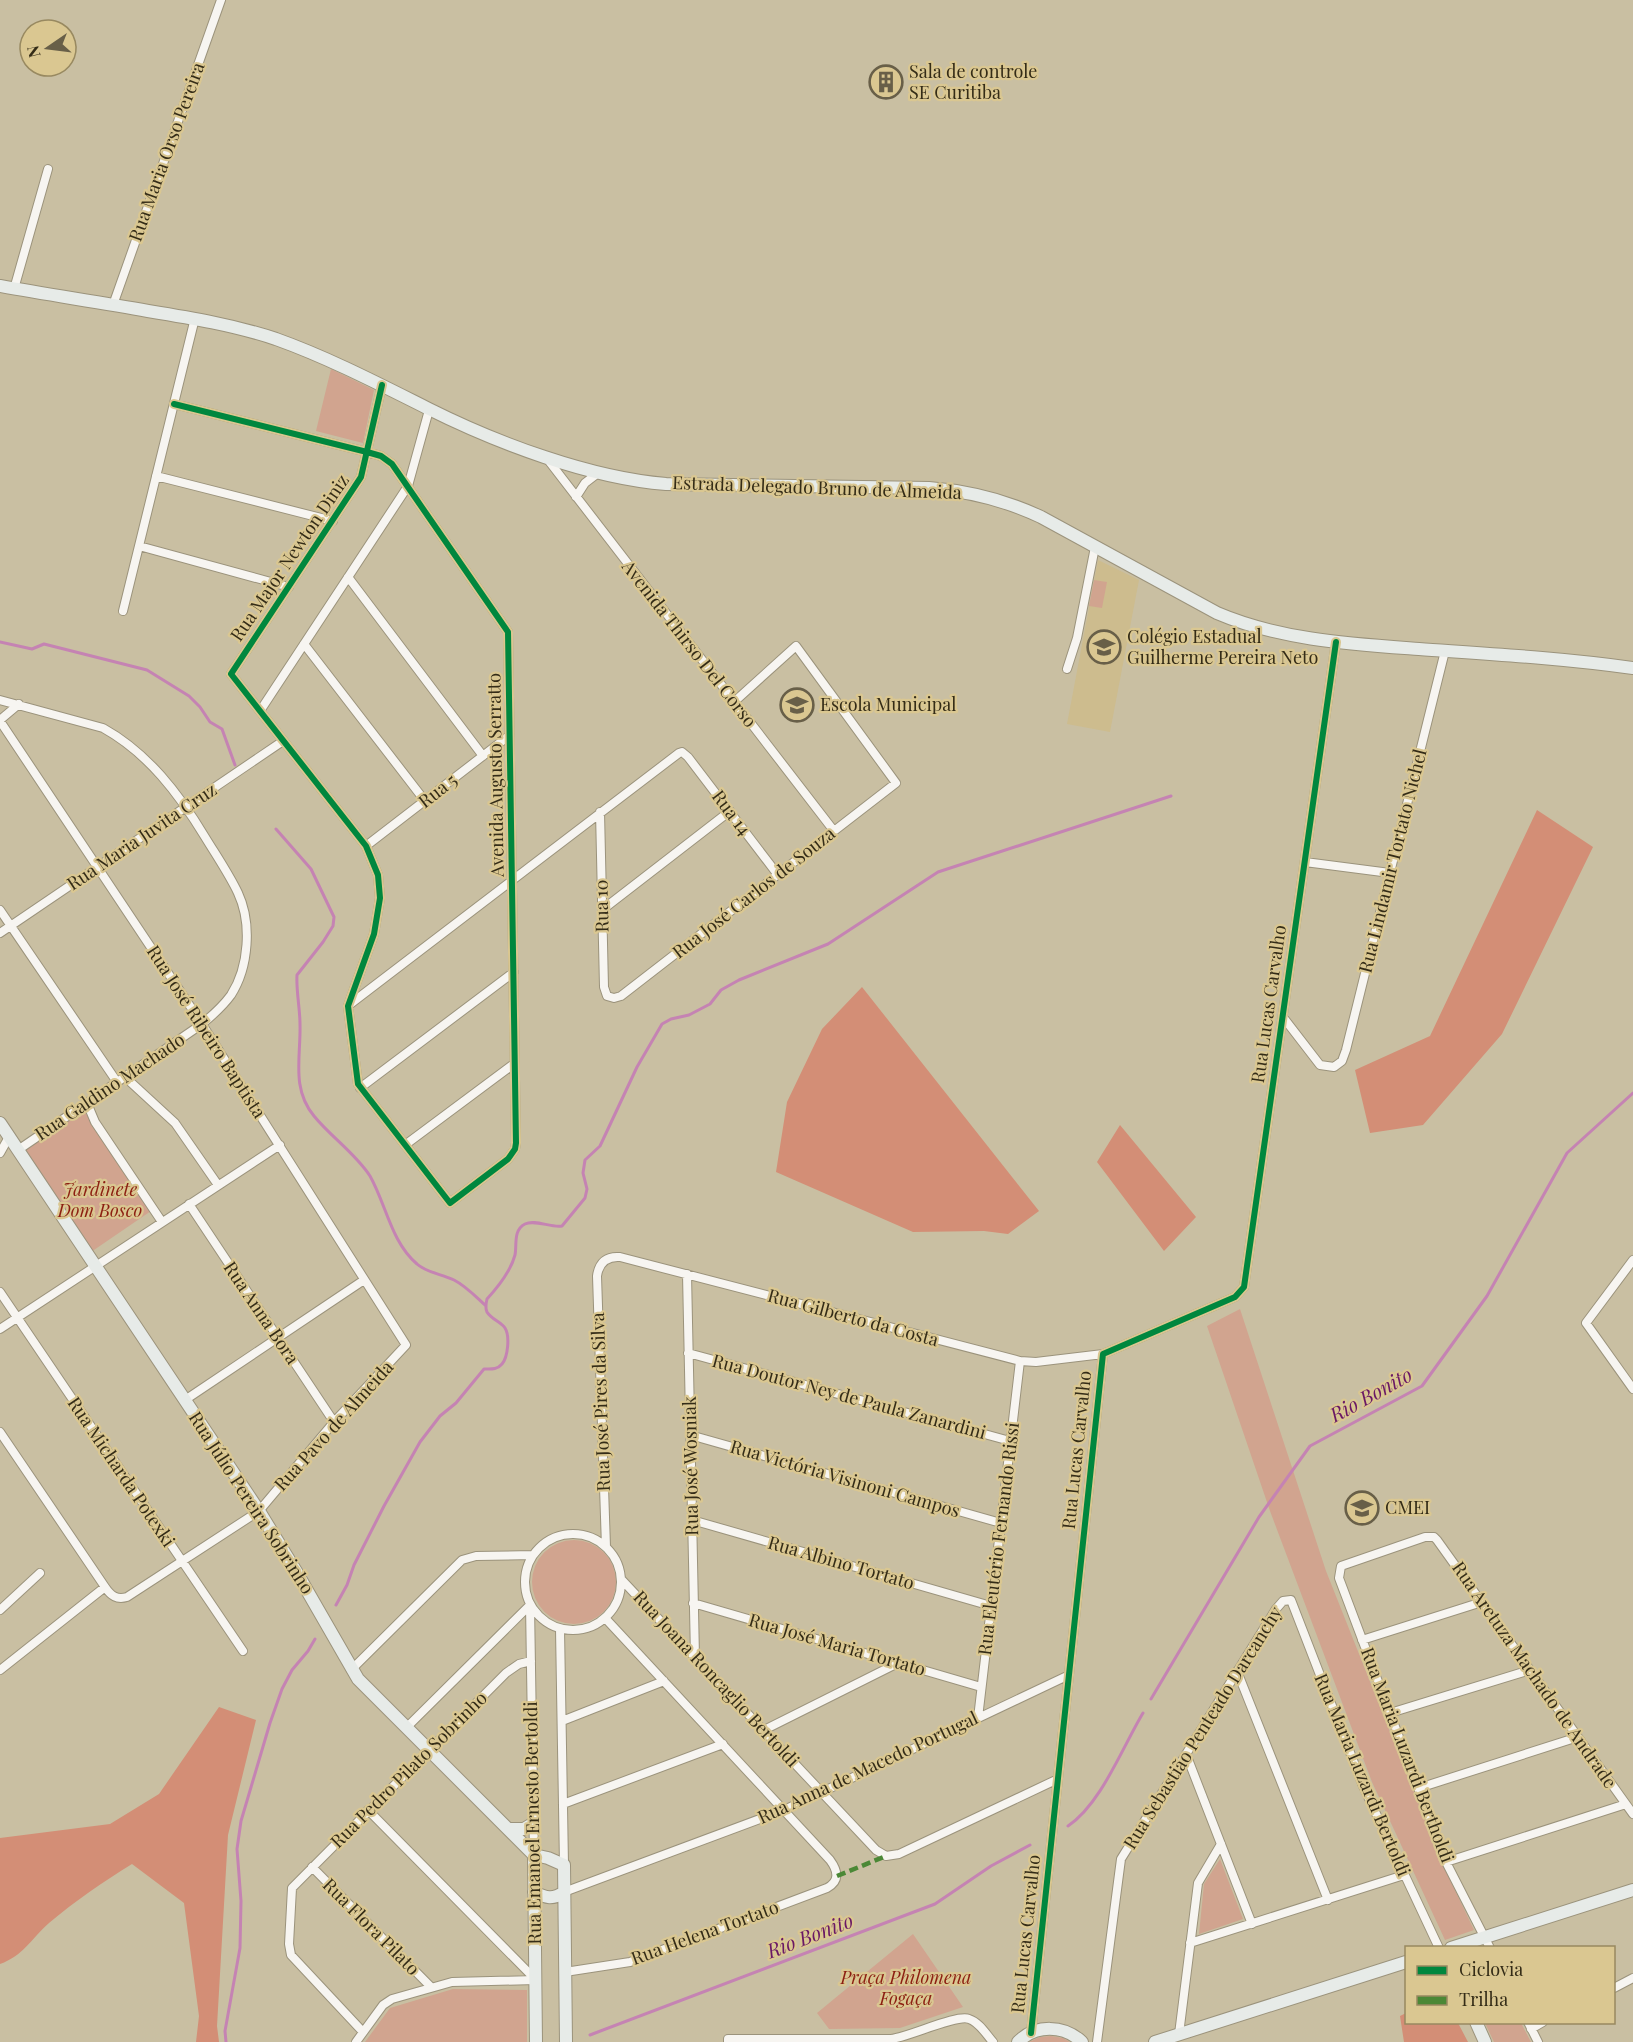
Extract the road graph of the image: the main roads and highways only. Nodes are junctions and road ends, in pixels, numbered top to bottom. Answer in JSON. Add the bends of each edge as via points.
{"nodes":[{"id":1,"x":0,"y":286,"type":"edge"},
{"id":2,"x":1633,"y":668,"type":"edge"},
{"id":3,"x":0,"y":1123,"type":"edge"},
{"id":4,"x":534,"y":1823,"type":"road end"},
{"id":5,"x":508,"y":1829,"type":"junction"},
{"id":6,"x":534,"y":1855,"type":"junction"},
{"id":7,"x":1633,"y":1890,"type":"edge"},
{"id":8,"x":534,"y":1892,"type":"junction"},
{"id":9,"x":564,"y":1892,"type":"junction"},
{"id":10,"x":1487,"y":1942,"type":"edge"},
{"id":11,"x":1459,"y":1946,"type":"edge"},
{"id":12,"x":1405,"y":1963,"type":"edge"},
{"id":13,"x":1477,"y":2024,"type":"edge"},
{"id":14,"x":1162,"y":2041,"type":"edge"},
{"id":15,"x":536,"y":2042,"type":"edge"},
{"id":16,"x":566,"y":2042,"type":"edge"},
{"id":17,"x":1018,"y":2042,"type":"edge"},
{"id":18,"x":1082,"y":2042,"type":"edge"},
{"id":19,"x":1485,"y":2042,"type":"edge"}],
"edges":[{"from":1,"to":2,"type":"main road","name":"Estrada Delegado Bruno de Almeida","via":[[195,318],[275,339],[335,363],[473,430],[544,456],[630,480],[949,490],[988,497],[1024,509],[1235,621],[1274,632],[1336,642]]},
{"from":3,"to":5,"type":"main road","name":"Rua Júlio Pereira Sobrinho","via":[[259,1511],[351,1670]]},
{"from":4,"to":5,"type":"main road","via":[[524,1829]]},
{"from":5,"to":6,"type":"main road","name":"Rua Júlio Pereira Sobrinho"},
{"from":6,"to":8,"type":"main road","name":"Rua Emanoel Ernesto Bertoldi"},
{"from":6,"to":9,"type":"main road","name":"Rua Emanoel Ernesto Bertoldi","via":[[564,1865]]},
{"from":7,"to":10,"type":"main road"},
{"from":8,"to":9,"type":"main road","via":[[547,1898]]},
{"from":8,"to":15,"type":"main road","name":"Rua Emanoel Ernesto Bertoldi"},
{"from":9,"to":16,"type":"main road","name":"Rua Emanoel Ernesto Bertoldi"},
{"from":10,"to":11,"type":"main road"},
{"from":12,"to":14,"type":"main road"},
{"from":13,"to":19,"type":"main road"},
{"from":17,"to":18,"type":"main road","via":[[1046,2029],[1062,2030]]}]}
